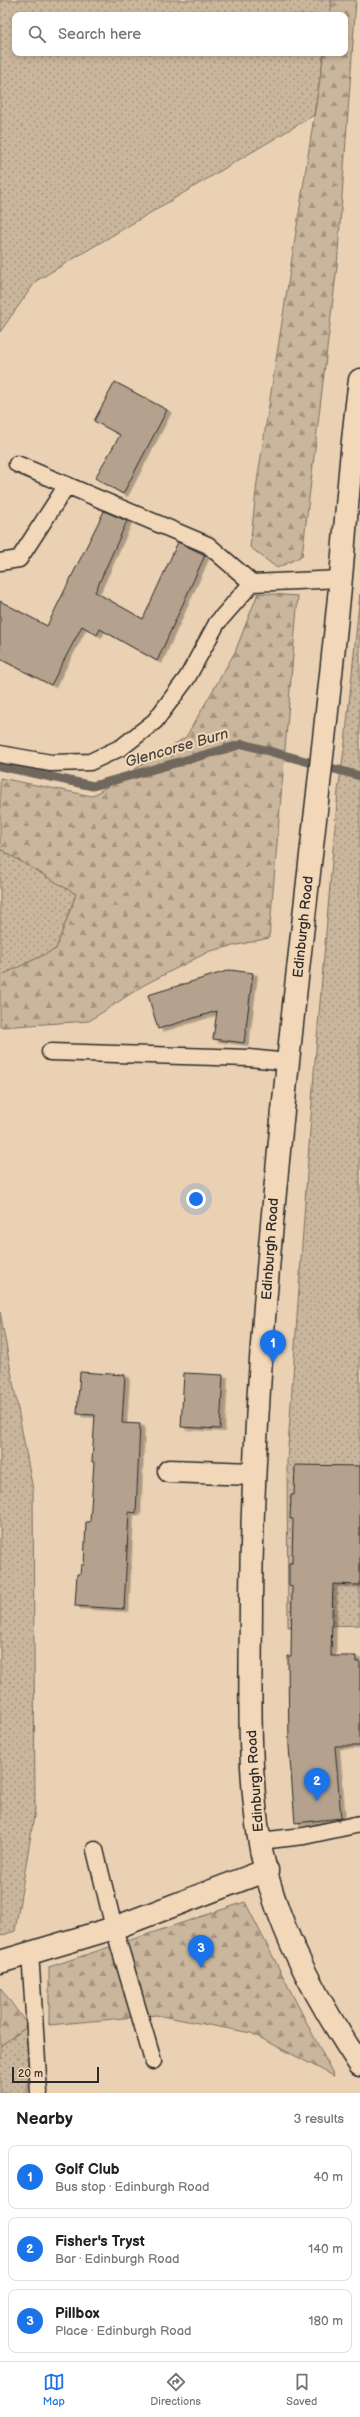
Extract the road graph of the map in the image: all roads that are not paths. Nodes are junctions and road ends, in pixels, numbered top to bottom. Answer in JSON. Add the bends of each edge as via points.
{"nodes":[{"id":1,"x":360,"y":380,"type":"edge"},
{"id":2,"x":17,"y":464,"type":"dead end"},
{"id":3,"x":67,"y":485,"type":"junction"},
{"id":4,"x":0,"y":562,"type":"edge"},
{"id":5,"x":341,"y":579,"type":"junction"},
{"id":6,"x":252,"y":583,"type":"junction"},
{"id":7,"x":0,"y":754,"type":"edge"},
{"id":8,"x":50,"y":1052,"type":"dead end"},
{"id":9,"x":288,"y":1062,"type":"junction"},
{"id":10,"x":169,"y":1471,"type":"dead end"},
{"id":11,"x":253,"y":1474,"type":"junction"},
{"id":12,"x":360,"y":1824,"type":"edge"},
{"id":13,"x":260,"y":1841,"type":"junction"},
{"id":14,"x":95,"y":1850,"type":"dead end"},
{"id":15,"x":267,"y":1870,"type":"junction"},
{"id":16,"x":114,"y":1928,"type":"junction"},
{"id":17,"x":30,"y":1952,"type":"junction"},
{"id":18,"x":0,"y":1962,"type":"edge"},
{"id":19,"x":154,"y":2061,"type":"dead end"},
{"id":20,"x":360,"y":2065,"type":"edge"},
{"id":21,"x":39,"y":2093,"type":"edge"}],
"edges":[{"from":1,"to":5,"type":"main road","name":"Edinburgh Road"},
{"from":2,"to":3,"type":"lane"},
{"from":3,"to":4,"type":"lane","via":[[19,559]]},
{"from":3,"to":6,"type":"lane","via":[[208,545]]},
{"from":5,"to":6,"type":"lane"},
{"from":5,"to":9,"type":"main road","name":"Edinburgh Road"},
{"from":6,"to":7,"type":"lane","via":[[217,623],[187,678],[155,721],[122,747],[90,762],[52,763]]},
{"from":8,"to":9,"type":"lane","via":[[249,1058]]},
{"from":9,"to":11,"type":"main road","name":"Edinburgh Road","via":[[273,1199]]},
{"from":10,"to":11,"type":"main road"},
{"from":11,"to":13,"type":"main road","name":"Edinburgh Road","via":[[250,1697],[252,1779]]},
{"from":12,"to":13,"type":"lane","via":[[304,1836]]},
{"from":13,"to":15,"type":"main road","name":"Edinburgh Road"},
{"from":14,"to":16,"type":"lane"},
{"from":15,"to":16,"type":"main road"},
{"from":15,"to":20,"type":"main road","name":"Edinburgh Road","via":[[300,1963]]},
{"from":16,"to":17,"type":"main road"},
{"from":16,"to":19,"type":"lane"},
{"from":17,"to":18,"type":"main road"},
{"from":17,"to":21,"type":"lane"}]}
